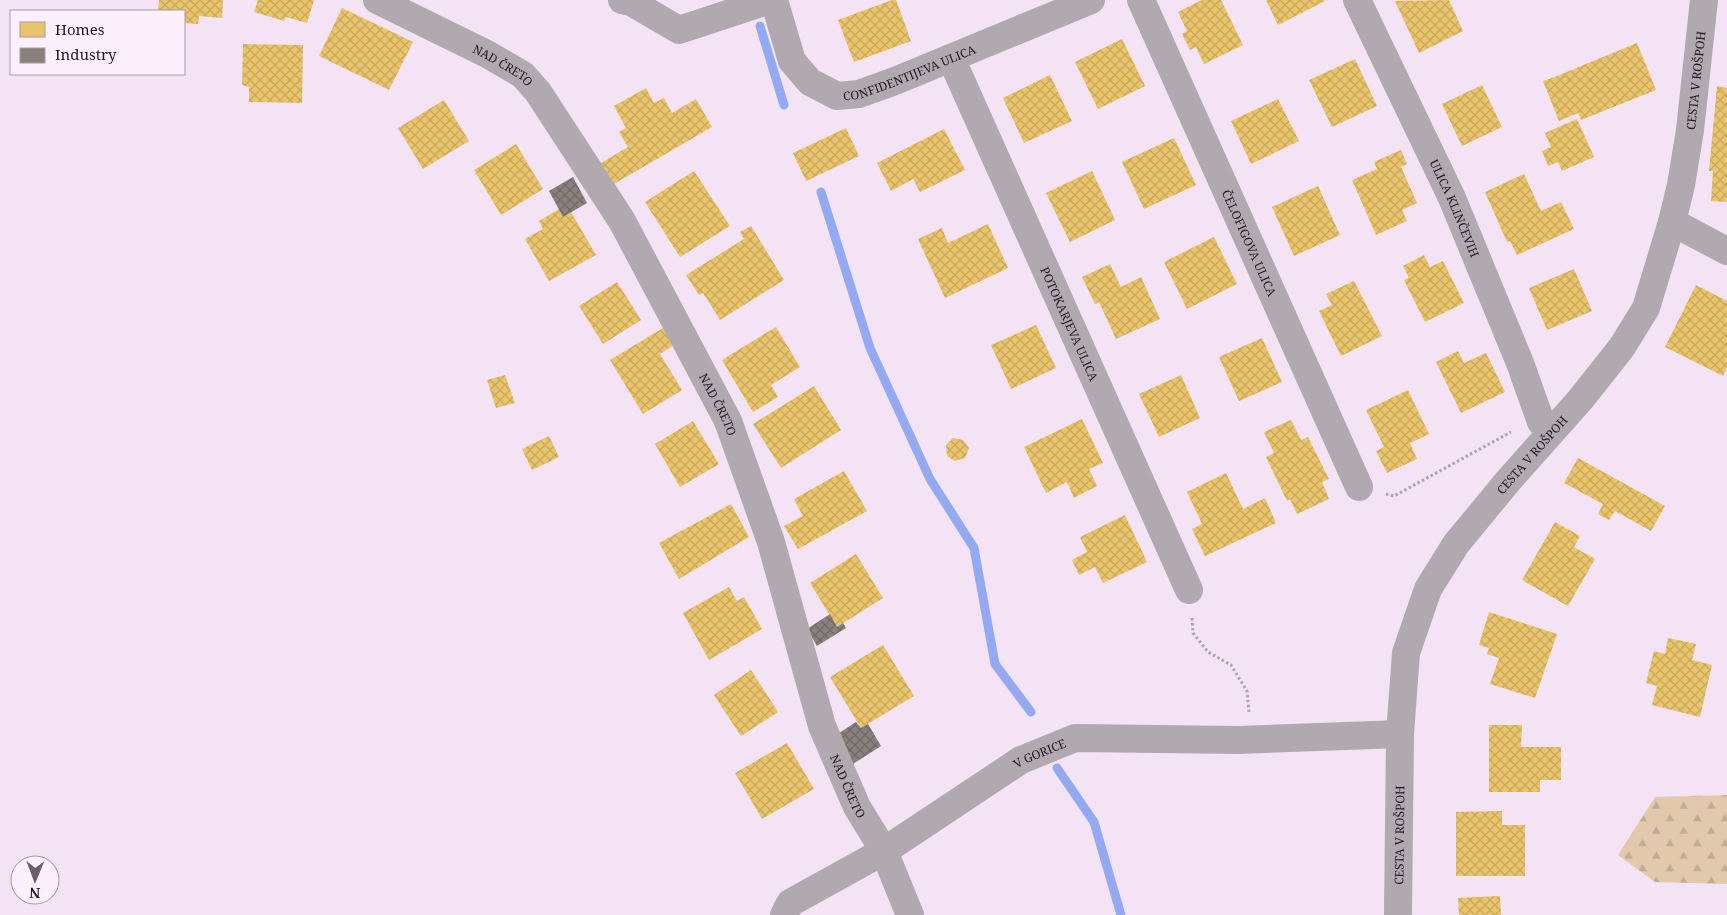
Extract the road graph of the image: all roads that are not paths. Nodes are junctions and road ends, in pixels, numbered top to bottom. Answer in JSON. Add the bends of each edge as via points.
{"nodes":[{"id":1,"x":376,"y":0,"type":"edge"},
{"id":2,"x":622,"y":0,"type":"edge"},
{"id":3,"x":770,"y":0,"type":"edge"},
{"id":4,"x":774,"y":0,"type":"edge"},
{"id":5,"x":1091,"y":0,"type":"edge"},
{"id":6,"x":1141,"y":0,"type":"edge"},
{"id":7,"x":1357,"y":0,"type":"edge"},
{"id":8,"x":1704,"y":0,"type":"edge"},
{"id":9,"x":951,"y":58,"type":"junction"},
{"id":10,"x":1672,"y":222,"type":"junction"},
{"id":11,"x":1727,"y":251,"type":"edge"},
{"id":12,"x":1541,"y":422,"type":"road end"},
{"id":13,"x":1359,"y":486,"type":"road end"},
{"id":14,"x":1189,"y":590,"type":"road end"},
{"id":15,"x":1400,"y":734,"type":"junction"},
{"id":16,"x":884,"y":851,"type":"junction"},
{"id":17,"x":784,"y":915,"type":"edge"},
{"id":18,"x":910,"y":915,"type":"edge"},
{"id":19,"x":1398,"y":915,"type":"edge"}],
"edges":[{"from":1,"to":16,"type":"street","name":"NAD ČRETO","via":[[487,54],[523,76],[538,92],[622,221],[728,421],[771,542],[822,726],[857,807]]},
{"from":2,"to":3,"type":"street","via":[[678,30]]},
{"from":4,"to":9,"type":"street","name":"CONFIDENTIJEVA ULICA","via":[[792,61],[810,82],[837,96],[859,94],[896,82]]},
{"from":5,"to":9,"type":"street","name":"CONFIDENTIJEVA ULICA"},
{"from":6,"to":13,"type":"street","name":"ČELOFIGOVA ULICA"},
{"from":7,"to":12,"type":"street","name":"ULICA KLINČEVIH","via":[[1452,198]]},
{"from":8,"to":10,"type":"street","name":"CESTA V ROŠPOH","via":[[1690,130]]},
{"from":9,"to":14,"type":"street","name":"POTOKARJEVA ULICA"},
{"from":10,"to":11,"type":"street"},
{"from":10,"to":15,"type":"street","name":"CESTA V ROŠPOH","via":[[1646,308],[1622,347],[1456,544],[1428,589],[1406,653]]},
{"from":15,"to":16,"type":"street","name":"V GORICE","via":[[1239,740],[1075,738],[1021,760]]},
{"from":15,"to":19,"type":"street","name":"CESTA V ROŠPOH"},
{"from":16,"to":17,"type":"street","name":"V GORICE","via":[[790,903]]},
{"from":16,"to":18,"type":"street","name":"NAD ČRETO"}]}
